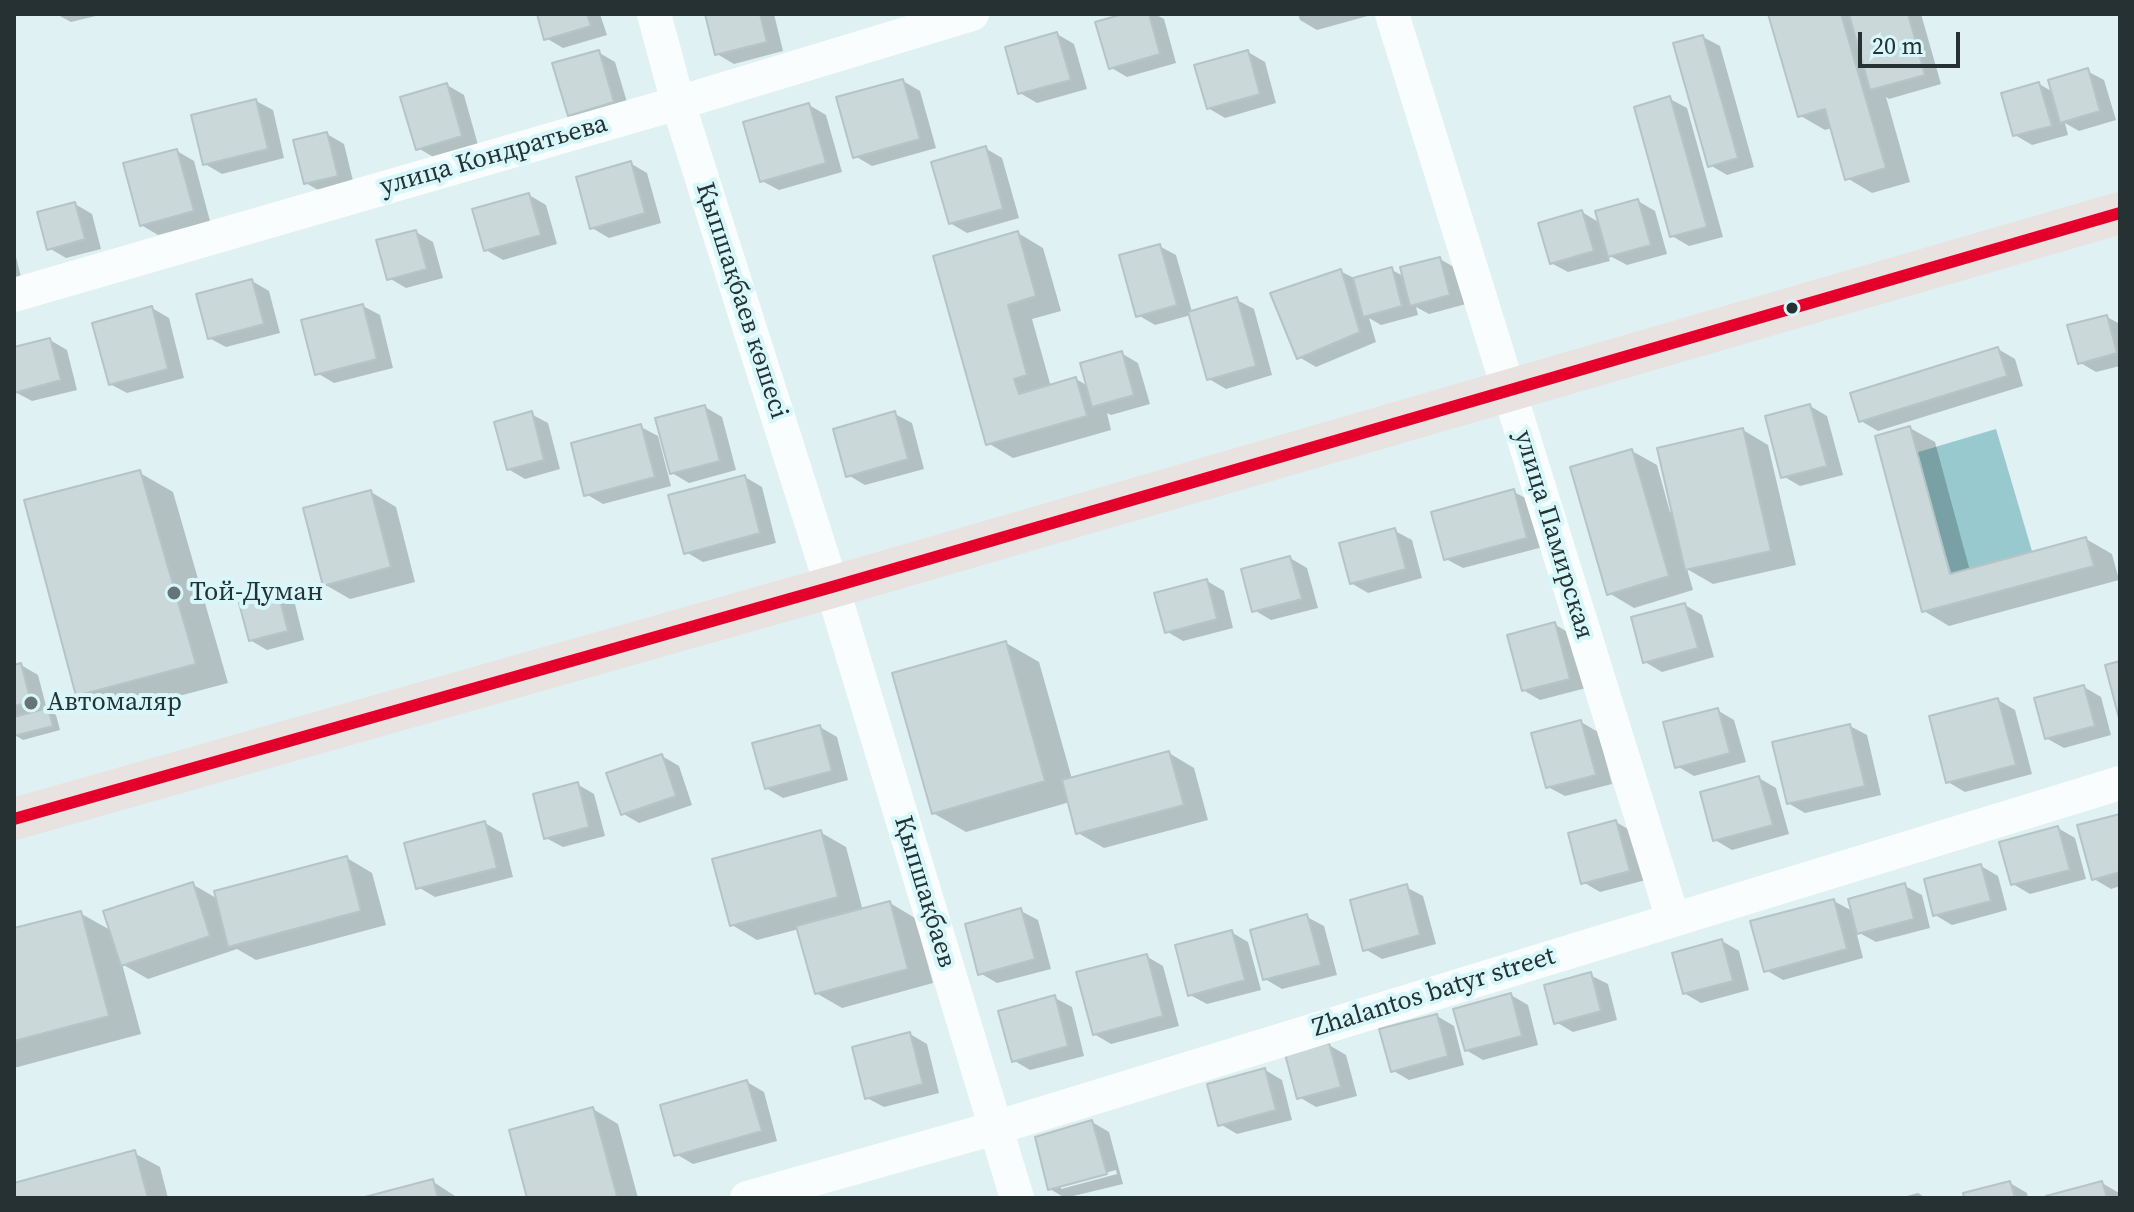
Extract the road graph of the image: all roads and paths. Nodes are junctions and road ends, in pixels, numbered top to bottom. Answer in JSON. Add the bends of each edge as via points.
{"nodes":[{"id":1,"x":654,"y":14,"type":"edge"},
{"id":2,"x":972,"y":14,"type":"edge"},
{"id":3,"x":1392,"y":14,"type":"edge"},
{"id":4,"x":678,"y":103,"type":"junction"},
{"id":5,"x":2120,"y":213,"type":"edge"},
{"id":6,"x":14,"y":295,"type":"edge"},
{"id":7,"x":1507,"y":389,"type":"junction"},
{"id":8,"x":832,"y":587,"type":"junction"},
{"id":9,"x":2120,"y":783,"type":"edge"},
{"id":10,"x":14,"y":819,"type":"edge"},
{"id":11,"x":1673,"y":919,"type":"junction"},
{"id":12,"x":995,"y":1128,"type":"junction"},
{"id":13,"x":747,"y":1198,"type":"edge"},
{"id":14,"x":1017,"y":1198,"type":"edge"}],
"edges":[{"from":1,"to":4,"type":"street","name":"Қыпшақбаев көшесі"},
{"from":2,"to":4,"type":"street","name":"улица Кондратьева"},
{"from":3,"to":7,"type":"street","name":"улица Памирская"},
{"from":4,"to":6,"type":"street","name":"улица Кондратьева"},
{"from":4,"to":8,"type":"street","name":"Қыпшақбаев көшесі"},
{"from":5,"to":7,"type":"main road"},
{"from":7,"to":8,"type":"main road"},
{"from":7,"to":11,"type":"street","name":"улица Памирская"},
{"from":8,"to":10,"type":"main road"},
{"from":8,"to":12,"type":"street","name":"Қыпшақбаев"},
{"from":9,"to":11,"type":"street","name":"Zhalantos batyr street"},
{"from":11,"to":12,"type":"street","name":"Zhalantos batyr street"},
{"from":12,"to":13,"type":"street","name":"Zhalantos batyr street"},
{"from":12,"to":14,"type":"street","name":"Қыпшақбаев"}]}
